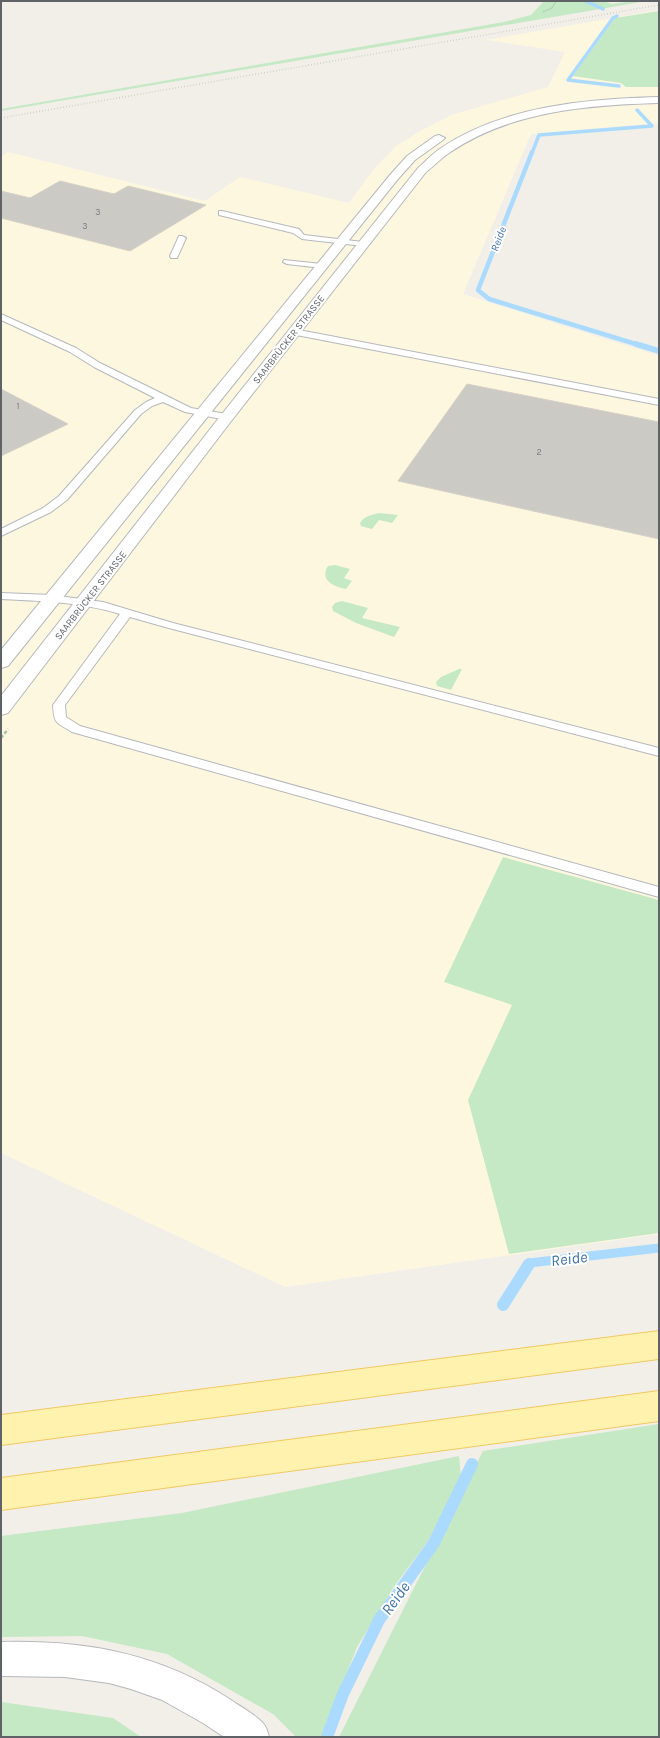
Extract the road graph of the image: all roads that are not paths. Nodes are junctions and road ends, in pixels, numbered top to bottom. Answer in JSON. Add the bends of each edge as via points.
{"nodes":[{"id":1,"x":659,"y":92,"type":"edge"},
{"id":2,"x":659,"y":100,"type":"edge"},
{"id":3,"x":465,"y":125,"type":"dead end"},
{"id":4,"x":448,"y":133,"type":"dead end"},
{"id":5,"x":222,"y":213,"type":"dead end"},
{"id":6,"x":302,"y":237,"type":"junction"},
{"id":7,"x":182,"y":238,"type":"dead end"},
{"id":8,"x":294,"y":242,"type":"dead end"},
{"id":9,"x":342,"y":242,"type":"junction"},
{"id":10,"x":363,"y":244,"type":"junction"},
{"id":11,"x":174,"y":256,"type":"dead end"},
{"id":12,"x":287,"y":262,"type":"dead end"},
{"id":13,"x":322,"y":266,"type":"junction"},
{"id":14,"x":1,"y":317,"type":"edge"},
{"id":15,"x":294,"y":332,"type":"junction"},
{"id":16,"x":163,"y":398,"type":"junction"},
{"id":17,"x":659,"y":402,"type":"edge"},
{"id":18,"x":202,"y":413,"type":"junction"},
{"id":19,"x":226,"y":417,"type":"junction"},
{"id":20,"x":1,"y":533,"type":"edge"},
{"id":21,"x":1,"y":596,"type":"edge"},
{"id":22,"x":52,"y":598,"type":"junction"},
{"id":23,"x":83,"y":602,"type":"junction"},
{"id":24,"x":127,"y":613,"type":"junction"},
{"id":25,"x":1,"y":662,"type":"edge"},
{"id":26,"x":1,"y":709,"type":"edge"},
{"id":27,"x":659,"y":752,"type":"edge"},
{"id":28,"x":659,"y":892,"type":"edge"},
{"id":29,"x":659,"y":1345,"type":"edge"},
{"id":30,"x":659,"y":1406,"type":"edge"},
{"id":31,"x":1,"y":1430,"type":"edge"},
{"id":32,"x":1,"y":1494,"type":"edge"},
{"id":33,"x":1,"y":1659,"type":"edge"},
{"id":34,"x":251,"y":1737,"type":"edge"}],
"edges":[{"from":1,"to":3,"type":"street","via":[[606,94],[544,103],[507,111]]},
{"from":2,"to":10,"type":"street","name":"SAARBRÜCKER STRASSE","via":[[612,102],[559,109],[507,121],[474,133],[448,147],[430,161]]},
{"from":4,"to":9,"type":"street","name":"SAARBRÜCKER STRASSE","via":[[420,150],[402,167]]},
{"from":5,"to":6,"type":"lane","via":[[296,230]]},
{"from":6,"to":8,"type":"lane"},
{"from":6,"to":9,"type":"lane"},
{"from":7,"to":11,"type":"lane"},
{"from":9,"to":10,"type":"lane"},
{"from":9,"to":13,"type":"street","name":"SAARBRÜCKER STRASSE"},
{"from":10,"to":15,"type":"street","name":"SAARBRÜCKER STRASSE"},
{"from":12,"to":13,"type":"lane"},
{"from":13,"to":18,"type":"street","name":"SAARBRÜCKER STRASSE"},
{"from":14,"to":16,"type":"lane","via":[[74,350],[97,365]]},
{"from":15,"to":17,"type":"lane"},
{"from":15,"to":19,"type":"street","name":"SAARBRÜCKER STRASSE"},
{"from":16,"to":18,"type":"lane"},
{"from":16,"to":20,"type":"lane","via":[[138,412],[63,498],[47,510]]},
{"from":18,"to":19,"type":"lane"},
{"from":18,"to":22,"type":"street","name":"SAARBRÜCKER STRASSE"},
{"from":19,"to":23,"type":"street","name":"SAARBRÜCKER STRASSE","via":[[142,529]]},
{"from":21,"to":22,"type":"lane"},
{"from":22,"to":23,"type":"lane"},
{"from":22,"to":25,"type":"street","name":"SAARBRÜCKER STRASSE"},
{"from":23,"to":24,"type":"lane"},
{"from":23,"to":26,"type":"street","name":"SAARBRÜCKER STRASSE"},
{"from":24,"to":27,"type":"lane"},
{"from":24,"to":28,"type":"lane","via":[[59,705],[60,719],[76,729]]},
{"from":29,"to":31,"type":"main road"},
{"from":30,"to":32,"type":"main road"},
{"from":33,"to":34,"type":"street","via":[[42,1658],[80,1661],[127,1670],[179,1690],[229,1720]]}]}
